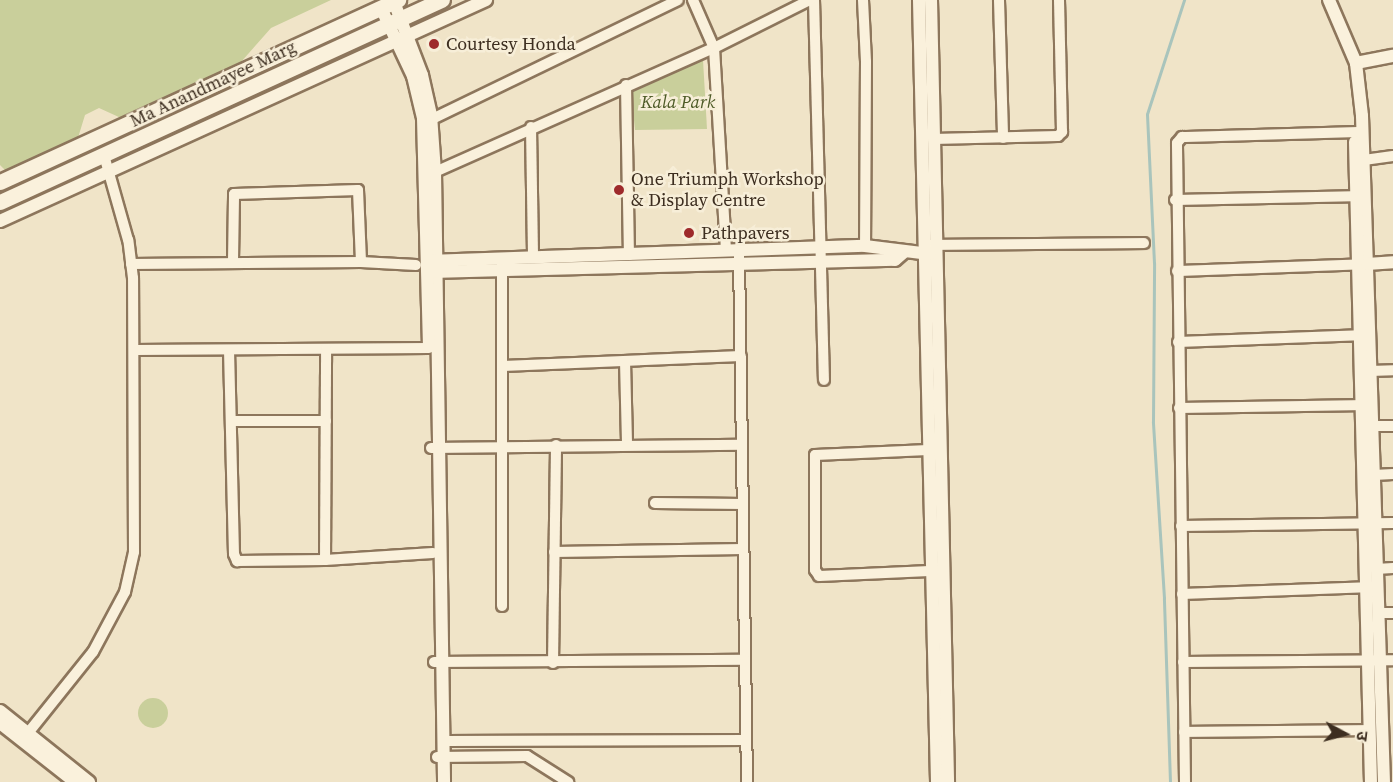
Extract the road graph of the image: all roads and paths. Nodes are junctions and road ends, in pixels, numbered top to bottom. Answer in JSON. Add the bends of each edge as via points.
{"nodes":[{"id":1,"x":442,"y":0,"type":"edge"},
{"id":2,"x":486,"y":0,"type":"edge"},
{"id":3,"x":678,"y":0,"type":"edge"},
{"id":4,"x":693,"y":0,"type":"edge"},
{"id":5,"x":812,"y":0,"type":"edge"},
{"id":6,"x":863,"y":0,"type":"edge"},
{"id":7,"x":919,"y":0,"type":"edge"},
{"id":8,"x":931,"y":0,"type":"edge"},
{"id":9,"x":999,"y":0,"type":"edge"},
{"id":10,"x":1059,"y":0,"type":"edge"},
{"id":11,"x":1322,"y":0,"type":"edge"},
{"id":12,"x":1329,"y":0,"type":"edge"},
{"id":13,"x":391,"y":3,"type":"edge"},
{"id":14,"x":395,"y":22,"type":"junction"},
{"id":15,"x":410,"y":36,"type":"junction"},
{"id":16,"x":397,"y":42,"type":"junction"},
{"id":17,"x":714,"y":48,"type":"junction"},
{"id":18,"x":1393,"y":56,"type":"edge"},
{"id":19,"x":1356,"y":63,"type":"junction"},
{"id":20,"x":626,"y":85,"type":"junction"},
{"id":21,"x":432,"y":119,"type":"junction"},
{"id":22,"x":531,"y":127,"type":"junction"},
{"id":23,"x":1359,"y":132,"type":"junction"},
{"id":24,"x":1003,"y":138,"type":"junction"},
{"id":25,"x":933,"y":139,"type":"junction"},
{"id":26,"x":104,"y":155,"type":"junction"},
{"id":27,"x":1393,"y":156,"type":"edge"},
{"id":28,"x":1364,"y":160,"type":"junction"},
{"id":29,"x":110,"y":171,"type":"junction"},
{"id":30,"x":435,"y":172,"type":"junction"},
{"id":31,"x":0,"y":182,"type":"edge"},
{"id":32,"x":1360,"y":196,"type":"junction"},
{"id":33,"x":1175,"y":200,"type":"junction"},
{"id":34,"x":0,"y":202,"type":"edge"},
{"id":35,"x":0,"y":220,"type":"edge"},
{"id":36,"x":1144,"y":243,"type":"dead end"},
{"id":37,"x":865,"y":246,"type":"junction"},
{"id":38,"x":929,"y":249,"type":"junction"},
{"id":39,"x":735,"y":253,"type":"junction"},
{"id":40,"x":903,"y":253,"type":"junction"},
{"id":41,"x":820,"y":254,"type":"junction"},
{"id":42,"x":629,"y":255,"type":"junction"},
{"id":43,"x":533,"y":258,"type":"junction"},
{"id":44,"x":233,"y":261,"type":"junction"},
{"id":45,"x":361,"y":262,"type":"junction"},
{"id":46,"x":1393,"y":262,"type":"edge"},
{"id":47,"x":131,"y":264,"type":"junction"},
{"id":48,"x":1362,"y":264,"type":"junction"},
{"id":49,"x":502,"y":265,"type":"junction"},
{"id":50,"x":429,"y":266,"type":"junction"},
{"id":51,"x":1177,"y":271,"type":"junction"},
{"id":52,"x":1364,"y":335,"type":"junction"},
{"id":53,"x":1178,"y":342,"type":"junction"},
{"id":54,"x":429,"y":348,"type":"junction"},
{"id":55,"x":135,"y":350,"type":"junction"},
{"id":56,"x":228,"y":350,"type":"junction"},
{"id":57,"x":326,"y":350,"type":"junction"},
{"id":58,"x":741,"y":356,"type":"junction"},
{"id":59,"x":625,"y":362,"type":"junction"},
{"id":60,"x":503,"y":366,"type":"junction"},
{"id":61,"x":1393,"y":370,"type":"edge"},
{"id":62,"x":1370,"y":371,"type":"junction"},
{"id":63,"x":824,"y":380,"type":"dead end"},
{"id":64,"x":1366,"y":405,"type":"junction"},
{"id":65,"x":1179,"y":408,"type":"junction"},
{"id":66,"x":326,"y":421,"type":"junction"},
{"id":67,"x":231,"y":422,"type":"junction"},
{"id":68,"x":1372,"y":426,"type":"junction"},
{"id":69,"x":1393,"y":426,"type":"edge"},
{"id":70,"x":503,"y":445,"type":"junction"},
{"id":71,"x":556,"y":445,"type":"junction"},
{"id":72,"x":627,"y":445,"type":"junction"},
{"id":73,"x":742,"y":445,"type":"junction"},
{"id":74,"x":435,"y":448,"type":"junction"},
{"id":75,"x":928,"y":450,"type":"junction"},
{"id":76,"x":1393,"y":474,"type":"edge"},
{"id":77,"x":1374,"y":475,"type":"junction"},
{"id":78,"x":655,"y":502,"type":"dead end"},
{"id":79,"x":742,"y":504,"type":"junction"},
{"id":80,"x":1393,"y":523,"type":"edge"},
{"id":81,"x":1371,"y":524,"type":"junction"},
{"id":82,"x":1181,"y":526,"type":"junction"},
{"id":83,"x":743,"y":549,"type":"junction"},
{"id":84,"x":554,"y":552,"type":"junction"},
{"id":85,"x":433,"y":553,"type":"junction"},
{"id":86,"x":325,"y":560,"type":"junction"},
{"id":87,"x":1393,"y":568,"type":"edge"},
{"id":88,"x":1376,"y":569,"type":"junction"},
{"id":89,"x":930,"y":571,"type":"junction"},
{"id":90,"x":1372,"y":587,"type":"junction"},
{"id":91,"x":1182,"y":594,"type":"junction"},
{"id":92,"x":502,"y":606,"type":"dead end"},
{"id":93,"x":1393,"y":612,"type":"edge"},
{"id":94,"x":1378,"y":613,"type":"junction"},
{"id":95,"x":744,"y":660,"type":"junction"},
{"id":96,"x":1373,"y":660,"type":"junction"},
{"id":97,"x":1393,"y":660,"type":"edge"},
{"id":98,"x":438,"y":662,"type":"junction"},
{"id":99,"x":1183,"y":662,"type":"junction"},
{"id":100,"x":553,"y":663,"type":"junction"},
{"id":101,"x":0,"y":711,"type":"edge"},
{"id":102,"x":1387,"y":722,"type":"edge"},
{"id":103,"x":0,"y":723,"type":"edge"},
{"id":104,"x":1370,"y":730,"type":"junction"},
{"id":105,"x":1184,"y":732,"type":"junction"},
{"id":106,"x":26,"y":737,"type":"junction"},
{"id":107,"x":746,"y":740,"type":"junction"},
{"id":108,"x":445,"y":741,"type":"junction"},
{"id":109,"x":441,"y":757,"type":"junction"},
{"id":110,"x":75,"y":782,"type":"edge"},
{"id":111,"x":89,"y":782,"type":"edge"},
{"id":112,"x":436,"y":782,"type":"edge"},
{"id":113,"x":444,"y":782,"type":"edge"},
{"id":114,"x":568,"y":782,"type":"edge"},
{"id":115,"x":747,"y":782,"type":"edge"},
{"id":116,"x":937,"y":782,"type":"edge"},
{"id":117,"x":948,"y":782,"type":"edge"},
{"id":118,"x":1185,"y":782,"type":"edge"},
{"id":119,"x":1371,"y":782,"type":"edge"},
{"id":120,"x":1384,"y":782,"type":"edge"}],
"edges":[{"from":1,"to":14,"type":"main road","name":"Ma Anandmayee Marg"},
{"from":2,"to":15,"type":"street"},
{"from":3,"to":21,"type":"street"},
{"from":4,"to":17,"type":"street"},
{"from":5,"to":17,"type":"street"},
{"from":5,"to":41,"type":"street"},
{"from":6,"to":37,"type":"street"},
{"from":7,"to":38,"type":"street"},
{"from":8,"to":25,"type":"street"},
{"from":9,"to":24,"type":"street"},
{"from":10,"to":24,"type":"street","via":[[1062,132]]},
{"from":11,"to":23,"type":"street","via":[[1351,67]]},
{"from":12,"to":19,"type":"street"},
{"from":13,"to":14,"type":"street"},
{"from":13,"to":31,"type":"main road","name":"Ma Anandmayee Marg"},
{"from":14,"to":15,"type":"street"},
{"from":14,"to":16,"type":"street"},
{"from":14,"to":26,"type":"main road","name":"Ma Anandmayee Marg"},
{"from":15,"to":16,"type":"street"},
{"from":15,"to":21,"type":"street"},
{"from":16,"to":29,"type":"street"},
{"from":16,"to":50,"type":"street","via":[[413,76],[423,118]]},
{"from":17,"to":20,"type":"street"},
{"from":17,"to":39,"type":"street"},
{"from":18,"to":19,"type":"street"},
{"from":19,"to":23,"type":"street"},
{"from":20,"to":22,"type":"street"},
{"from":20,"to":42,"type":"street"},
{"from":21,"to":30,"type":"street"},
{"from":22,"to":30,"type":"street"},
{"from":22,"to":43,"type":"street"},
{"from":23,"to":28,"type":"street"},
{"from":23,"to":32,"type":"street"},
{"from":23,"to":33,"type":"street","via":[[1182,137],[1177,143]]},
{"from":24,"to":25,"type":"street"},
{"from":25,"to":38,"type":"street"},
{"from":26,"to":29,"type":"street"},
{"from":26,"to":34,"type":"main road","name":"Ma Anandmayee Marg"},
{"from":27,"to":28,"type":"street"},
{"from":28,"to":32,"type":"street"},
{"from":29,"to":35,"type":"street"},
{"from":29,"to":47,"type":"street"},
{"from":30,"to":50,"type":"street"},
{"from":32,"to":33,"type":"street"},
{"from":32,"to":48,"type":"street"},
{"from":33,"to":51,"type":"street"},
{"from":36,"to":38,"type":"street"},
{"from":37,"to":40,"type":"street","via":[[897,247]]},
{"from":37,"to":41,"type":"street"},
{"from":38,"to":40,"type":"street"},
{"from":38,"to":75,"type":"street"},
{"from":38,"to":117,"type":"street"},
{"from":39,"to":41,"type":"street"},
{"from":39,"to":42,"type":"street"},
{"from":39,"to":49,"type":"street"},
{"from":39,"to":58,"type":"street"},
{"from":40,"to":41,"type":"street","via":[[895,260]]},
{"from":41,"to":63,"type":"street"},
{"from":42,"to":43,"type":"street"},
{"from":43,"to":49,"type":"street"},
{"from":44,"to":45,"type":"street"},
{"from":44,"to":45,"type":"street","via":[[234,194],[358,190]]},
{"from":44,"to":47,"type":"street"},
{"from":45,"to":50,"type":"street"},
{"from":46,"to":48,"type":"street"},
{"from":47,"to":55,"type":"street"},
{"from":48,"to":51,"type":"street"},
{"from":48,"to":52,"type":"street"},
{"from":49,"to":50,"type":"street"},
{"from":49,"to":60,"type":"street"},
{"from":50,"to":54,"type":"street"},
{"from":50,"to":74,"type":"street"},
{"from":51,"to":53,"type":"street"},
{"from":52,"to":53,"type":"street"},
{"from":52,"to":62,"type":"street"},
{"from":52,"to":64,"type":"street"},
{"from":53,"to":65,"type":"street"},
{"from":54,"to":57,"type":"street"},
{"from":54,"to":74,"type":"street"},
{"from":55,"to":56,"type":"street"},
{"from":55,"to":106,"type":"street","via":[[134,552],[125,592],[93,652]]},
{"from":56,"to":57,"type":"street"},
{"from":56,"to":67,"type":"street"},
{"from":57,"to":66,"type":"street"},
{"from":58,"to":59,"type":"street"},
{"from":58,"to":73,"type":"street"},
{"from":59,"to":60,"type":"street"},
{"from":59,"to":72,"type":"street"},
{"from":60,"to":70,"type":"street"},
{"from":61,"to":62,"type":"street"},
{"from":62,"to":64,"type":"street"},
{"from":64,"to":65,"type":"street"},
{"from":64,"to":68,"type":"street"},
{"from":64,"to":81,"type":"street"},
{"from":65,"to":82,"type":"street"},
{"from":66,"to":67,"type":"street"},
{"from":66,"to":86,"type":"street"},
{"from":67,"to":86,"type":"street","via":[[235,558],[241,562]]},
{"from":68,"to":69,"type":"street"},
{"from":68,"to":77,"type":"street"},
{"from":70,"to":71,"type":"street"},
{"from":70,"to":74,"type":"street"},
{"from":70,"to":92,"type":"street"},
{"from":71,"to":72,"type":"street"},
{"from":71,"to":84,"type":"street"},
{"from":72,"to":73,"type":"street"},
{"from":73,"to":79,"type":"street"},
{"from":74,"to":85,"type":"street"},
{"from":74,"to":98,"type":"street"},
{"from":75,"to":89,"type":"street"},
{"from":75,"to":89,"type":"street","via":[[815,455],[814,570],[819,576]]},
{"from":76,"to":77,"type":"street"},
{"from":77,"to":81,"type":"street"},
{"from":78,"to":79,"type":"street"},
{"from":79,"to":83,"type":"street"},
{"from":80,"to":81,"type":"street"},
{"from":81,"to":82,"type":"street"},
{"from":81,"to":88,"type":"street"},
{"from":81,"to":90,"type":"street"},
{"from":82,"to":91,"type":"street"},
{"from":83,"to":84,"type":"street"},
{"from":83,"to":95,"type":"street"},
{"from":84,"to":100,"type":"street"},
{"from":85,"to":86,"type":"street"},
{"from":85,"to":98,"type":"street"},
{"from":87,"to":88,"type":"street"},
{"from":88,"to":90,"type":"street"},
{"from":89,"to":116,"type":"street"},
{"from":90,"to":91,"type":"street"},
{"from":90,"to":94,"type":"street"},
{"from":90,"to":96,"type":"street"},
{"from":91,"to":99,"type":"street"},
{"from":93,"to":94,"type":"street"},
{"from":94,"to":96,"type":"street"},
{"from":95,"to":100,"type":"street"},
{"from":95,"to":107,"type":"street"},
{"from":96,"to":97,"type":"street"},
{"from":96,"to":99,"type":"street"},
{"from":96,"to":102,"type":"street"},
{"from":96,"to":104,"type":"street"},
{"from":98,"to":100,"type":"street"},
{"from":98,"to":108,"type":"street"},
{"from":98,"to":109,"type":"street"},
{"from":99,"to":105,"type":"street"},
{"from":101,"to":106,"type":"street"},
{"from":102,"to":120,"type":"street"},
{"from":103,"to":106,"type":"street"},
{"from":104,"to":105,"type":"street"},
{"from":104,"to":119,"type":"street"},
{"from":105,"to":118,"type":"street"},
{"from":106,"to":110,"type":"street"},
{"from":106,"to":111,"type":"street"},
{"from":107,"to":108,"type":"street"},
{"from":107,"to":115,"type":"street"},
{"from":108,"to":109,"type":"street"},
{"from":109,"to":112,"type":"street"},
{"from":109,"to":113,"type":"street"},
{"from":109,"to":114,"type":"street","via":[[527,756]]}]}
